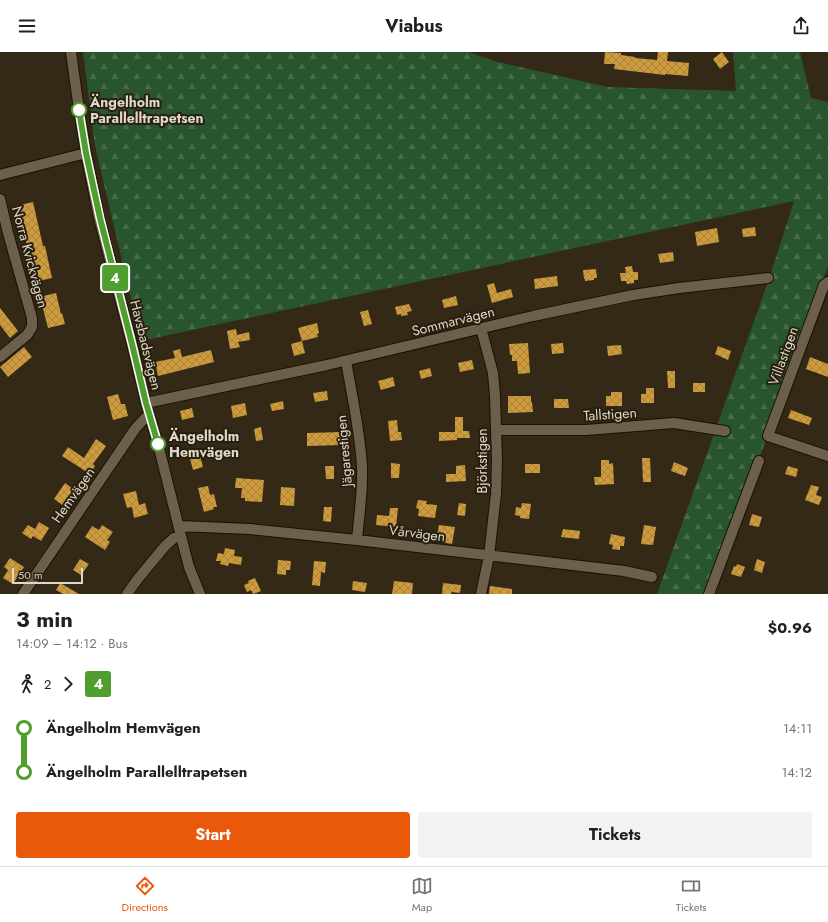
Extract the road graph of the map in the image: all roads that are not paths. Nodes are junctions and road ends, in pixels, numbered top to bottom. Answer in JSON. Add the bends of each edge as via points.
{"nodes":[{"id":1,"x":71,"y":52,"type":"edge"},
{"id":2,"x":86,"y":153,"type":"junction"},
{"id":3,"x":0,"y":176,"type":"edge"},
{"id":4,"x":0,"y":199,"type":"edge"},
{"id":5,"x":4,"y":236,"type":"edge"},
{"id":6,"x":768,"y":278,"type":"dead end"},
{"id":7,"x":826,"y":284,"type":"edge"},
{"id":8,"x":481,"y":328,"type":"junction"},
{"id":9,"x":0,"y":357,"type":"edge"},
{"id":10,"x":346,"y":361,"type":"junction"},
{"id":11,"x":146,"y":403,"type":"junction"},
{"id":12,"x":150,"y":416,"type":"junction"},
{"id":13,"x":496,"y":430,"type":"junction"},
{"id":14,"x":725,"y":431,"type":"dead end"},
{"id":15,"x":828,"y":456,"type":"edge"},
{"id":16,"x":759,"y":461,"type":"dead end"},
{"id":17,"x":179,"y":526,"type":"junction"},
{"id":18,"x":181,"y":536,"type":"junction"},
{"id":19,"x":358,"y":540,"type":"junction"},
{"id":20,"x":489,"y":556,"type":"junction"},
{"id":21,"x":652,"y":577,"type":"dead end"},
{"id":22,"x":23,"y":594,"type":"edge"},
{"id":23,"x":127,"y":594,"type":"edge"},
{"id":24,"x":200,"y":594,"type":"edge"},
{"id":25,"x":481,"y":594,"type":"edge"},
{"id":26,"x":709,"y":594,"type":"edge"}],
"edges":[{"from":1,"to":2,"type":"street","name":"Havsbadsvägen"},
{"from":2,"to":3,"type":"street"},
{"from":2,"to":11,"type":"street","name":"Havsbadsvägen"},
{"from":4,"to":5,"type":"street","name":"Norra Kvickvägen"},
{"from":5,"to":9,"type":"street","name":"Norra Kvickvägen","via":[[32,318],[32,327],[27,335]]},
{"from":6,"to":8,"type":"street","name":"Sommarvägen","via":[[633,295]]},
{"from":7,"to":15,"type":"street","name":"Villastigen","via":[[768,436]]},
{"from":8,"to":10,"type":"street","name":"Sommarvägen"},
{"from":8,"to":13,"type":"street","name":"Björkstigen","via":[[493,373]]},
{"from":10,"to":11,"type":"street","name":"Sommarvägen"},
{"from":10,"to":19,"type":"street","name":"Jägarestigen","via":[[362,467]]},
{"from":11,"to":12,"type":"street","name":"Havsbadsvägen"},
{"from":12,"to":17,"type":"street","name":"Havsbadsvägen"},
{"from":12,"to":22,"type":"street","name":"Hemvägen","via":[[135,428]]},
{"from":13,"to":14,"type":"street","name":"Tallstigen","via":[[586,430],[674,423]]},
{"from":13,"to":20,"type":"street","name":"Björkstigen","via":[[496,494]]},
{"from":16,"to":26,"type":"street"},
{"from":17,"to":18,"type":"street","name":"Havsbadsvägen"},
{"from":17,"to":19,"type":"street","name":"Vårvägen","via":[[250,529]]},
{"from":18,"to":23,"type":"street","via":[[174,538],[165,546]]},
{"from":18,"to":24,"type":"street","name":"Havsbadsvägen","via":[[189,567]]},
{"from":19,"to":20,"type":"street","name":"Vårvägen"},
{"from":20,"to":21,"type":"street","name":"Vårvägen","via":[[624,571]]},
{"from":20,"to":25,"type":"street","name":"Björkstigen"}]}
